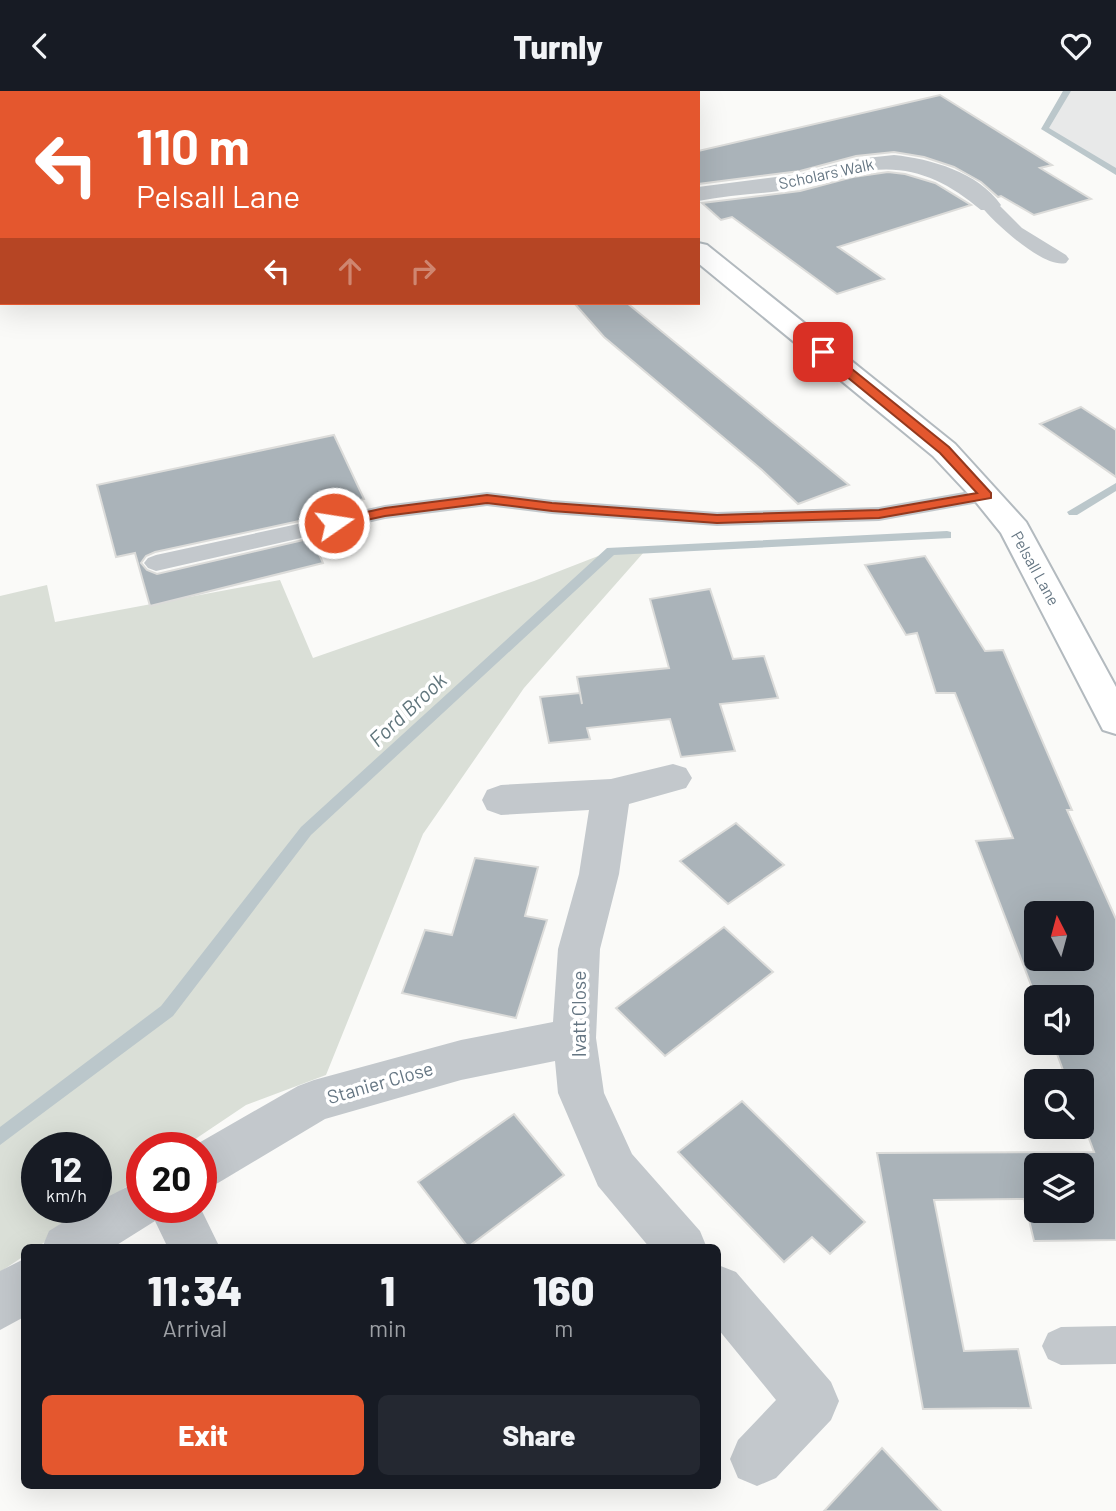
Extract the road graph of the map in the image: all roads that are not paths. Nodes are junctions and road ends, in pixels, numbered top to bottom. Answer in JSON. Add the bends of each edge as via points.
{"nodes":[{"id":1,"x":932,"y":142,"type":"dead end"},
{"id":2,"x":912,"y":162,"type":"junction"},
{"id":3,"x":700,"y":194,"type":"edge"},
{"id":4,"x":989,"y":205,"type":"joint"},
{"id":5,"x":700,"y":252,"type":"edge"},
{"id":6,"x":1060,"y":259,"type":"dead end"},
{"id":7,"x":986,"y":495,"type":"junction"},
{"id":8,"x":156,"y":563,"type":"dead end"},
{"id":9,"x":1116,"y":721,"type":"edge"},
{"id":10,"x":673,"y":778,"type":"dead end"},
{"id":11,"x":611,"y":794,"type":"junction"},
{"id":12,"x":501,"y":800,"type":"dead end"},
{"id":13,"x":575,"y":1038,"type":"junction"},
{"id":14,"x":217,"y":1158,"type":"edge"},
{"id":15,"x":126,"y":1212,"type":"edge"},
{"id":16,"x":182,"y":1223,"type":"edge"},
{"id":17,"x":74,"y":1244,"type":"edge"},
{"id":18,"x":193,"y":1244,"type":"edge"},
{"id":19,"x":678,"y":1244,"type":"edge"},
{"id":20,"x":21,"y":1287,"type":"edge"},
{"id":21,"x":721,"y":1294,"type":"edge"},
{"id":22,"x":0,"y":1305,"type":"edge"},
{"id":23,"x":1116,"y":1345,"type":"edge"},
{"id":24,"x":1061,"y":1346,"type":"dead end"},
{"id":25,"x":757,"y":1459,"type":"dead end"}],
"edges":[{"from":1,"to":2,"type":"street"},
{"from":2,"to":3,"type":"street","name":"Scholars Walk","via":[[884,160],[812,179]]},
{"from":2,"to":4,"type":"street","name":"Scholars Walk","via":[[953,177]]},
{"from":4,"to":6,"type":"lane","via":[[1016,232]]},
{"from":5,"to":7,"type":"main road","name":"Pelsall Lane","via":[[944,450]]},
{"from":7,"to":8,"type":"lane","via":[[879,514],[717,519],[487,499],[385,512]]},
{"from":7,"to":9,"type":"main road","name":"Pelsall Lane","via":[[1015,529]]},
{"from":10,"to":11,"type":"street"},
{"from":11,"to":12,"type":"street"},
{"from":11,"to":13,"type":"street","name":"Ivatt Close","via":[[600,874],[579,949]]},
{"from":13,"to":14,"type":"street","name":"Stanier Close","via":[[461,1060],[314,1101]]},
{"from":13,"to":19,"type":"street","name":"Ivatt Close","via":[[581,1093],[615,1170]]},
{"from":15,"to":17,"type":"street"},
{"from":16,"to":18,"type":"street"},
{"from":20,"to":22,"type":"street"},
{"from":21,"to":25,"type":"street","via":[[812,1401]]},
{"from":23,"to":24,"type":"lane"}]}
